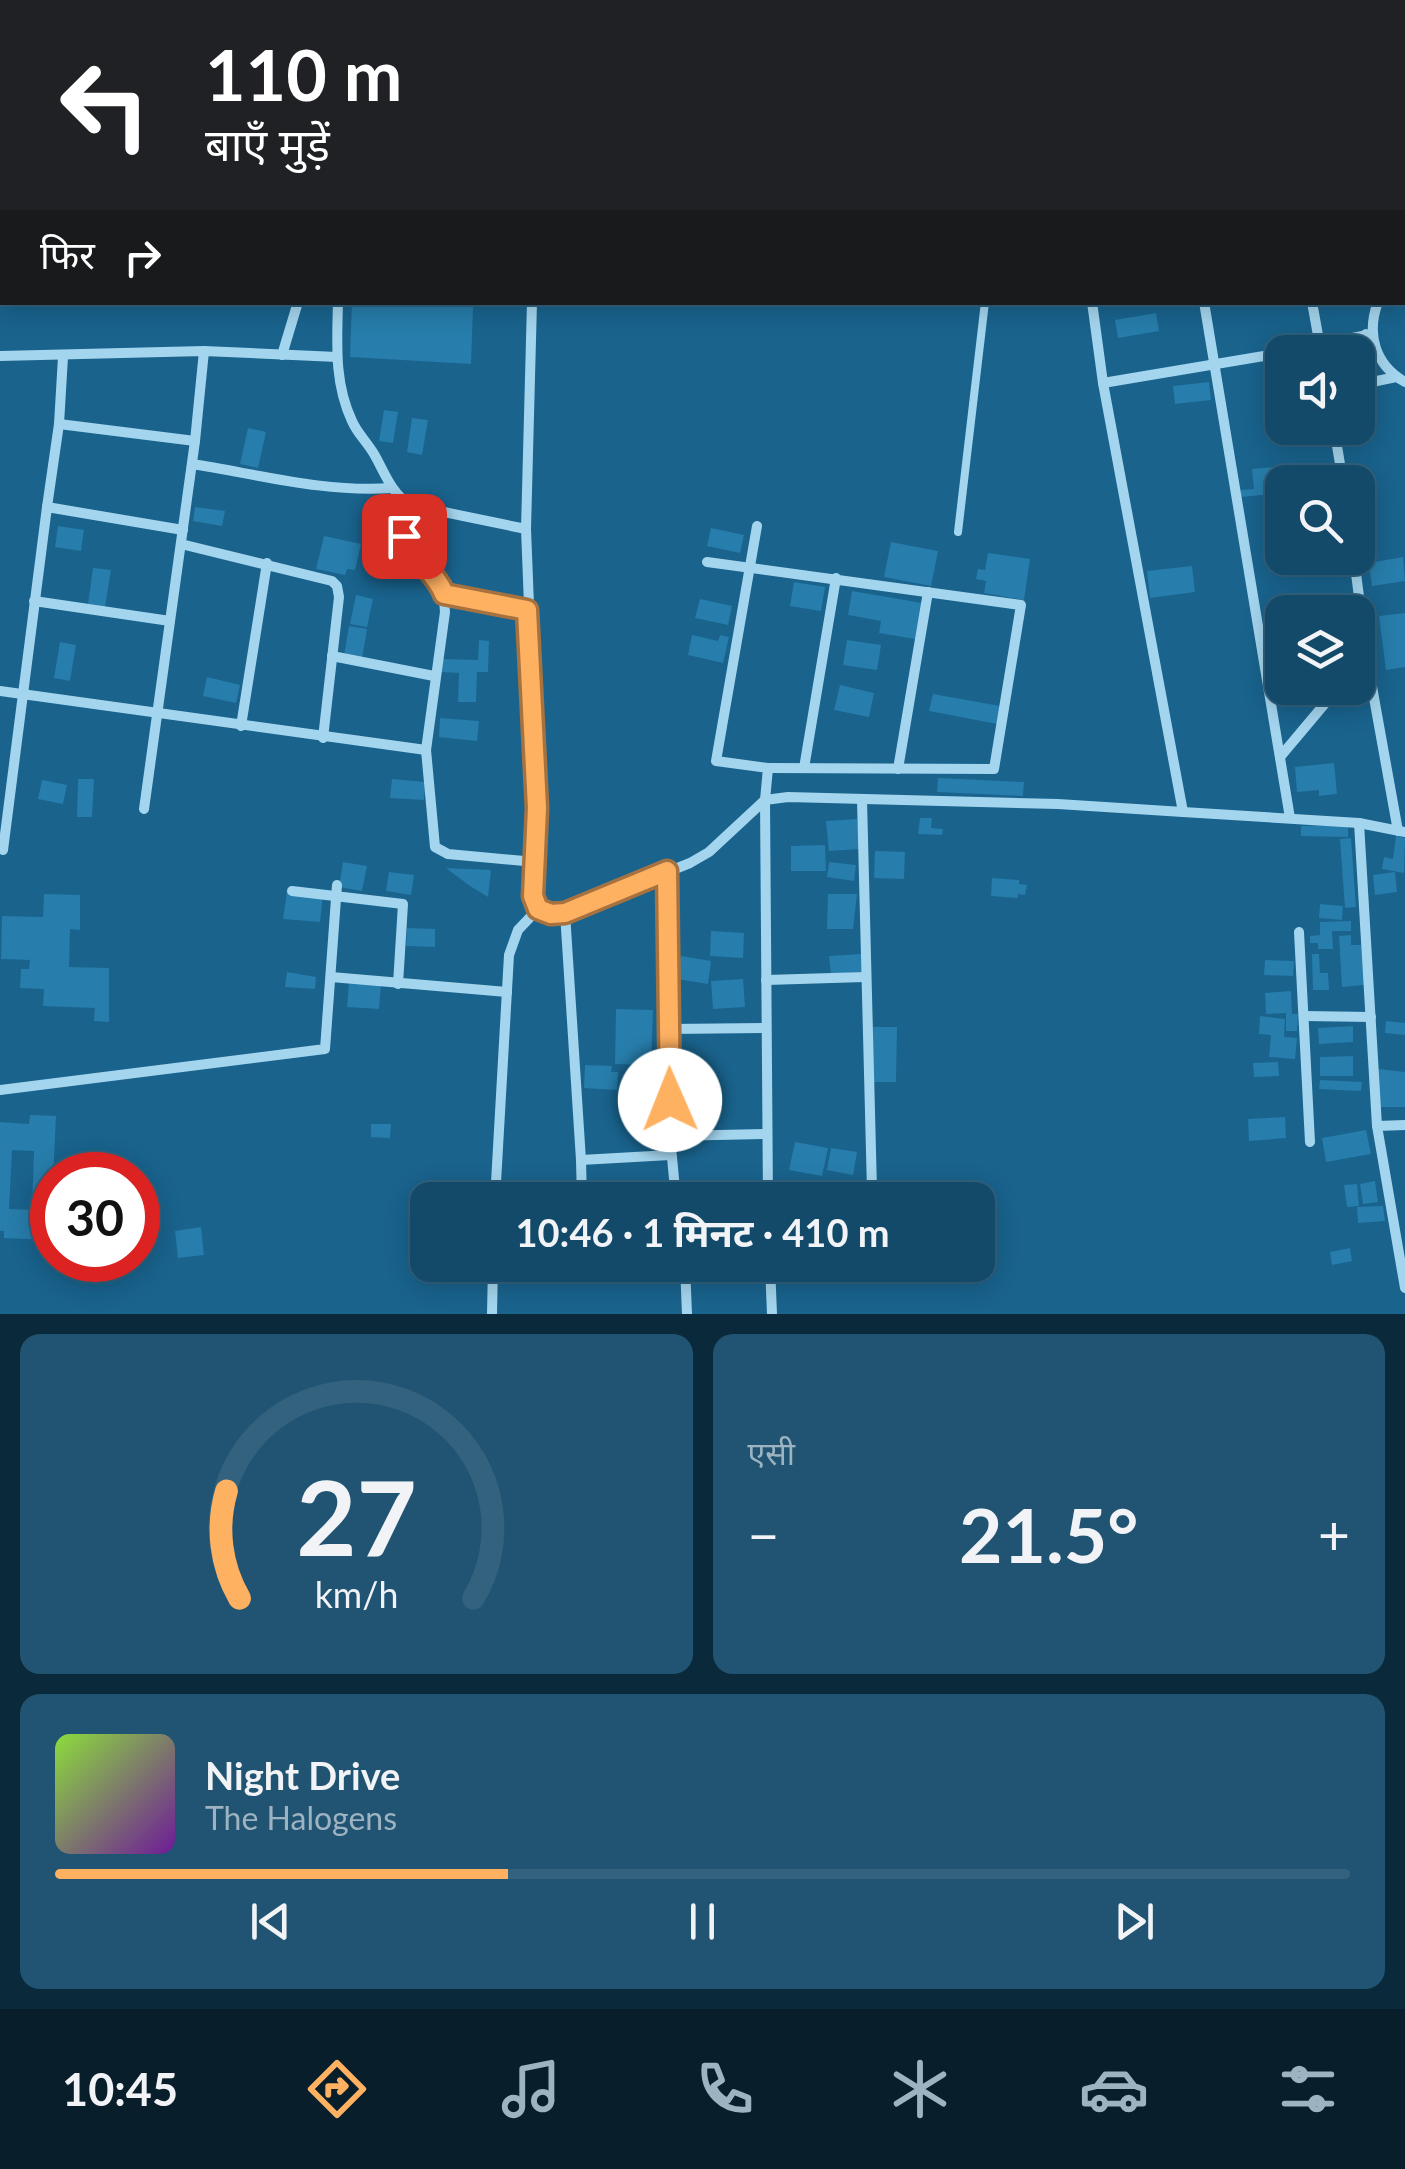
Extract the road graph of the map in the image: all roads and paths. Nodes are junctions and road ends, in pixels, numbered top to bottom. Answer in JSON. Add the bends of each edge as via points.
{"nodes":[{"id":1,"x":297,"y":305,"type":"edge"},
{"id":2,"x":338,"y":305,"type":"edge"},
{"id":3,"x":532,"y":305,"type":"edge"},
{"id":4,"x":984,"y":305,"type":"edge"},
{"id":5,"x":1092,"y":305,"type":"edge"},
{"id":6,"x":1204,"y":305,"type":"edge"},
{"id":7,"x":1313,"y":305,"type":"edge"},
{"id":8,"x":1377,"y":305,"type":"edge"},
{"id":9,"x":1369,"y":334,"type":"junction"},
{"id":10,"x":1318,"y":335,"type":"edge"},
{"id":11,"x":1366,"y":335,"type":"edge"},
{"id":12,"x":204,"y":351,"type":"junction"},
{"id":13,"x":282,"y":354,"type":"junction"},
{"id":14,"x":0,"y":356,"type":"edge"},
{"id":15,"x":63,"y":356,"type":"junction"},
{"id":16,"x":1265,"y":356,"type":"edge"},
{"id":17,"x":337,"y":357,"type":"junction"},
{"id":18,"x":1214,"y":364,"type":"junction"},
{"id":19,"x":1401,"y":379,"type":"edge"},
{"id":20,"x":1103,"y":383,"type":"junction"},
{"id":21,"x":1375,"y":383,"type":"edge"},
{"id":22,"x":59,"y":424,"type":"junction"},
{"id":23,"x":195,"y":441,"type":"junction"},
{"id":24,"x":192,"y":464,"type":"junction"},
{"id":25,"x":392,"y":488,"type":"junction"},
{"id":26,"x":410,"y":506,"type":"junction"},
{"id":27,"x":47,"y":508,"type":"junction"},
{"id":28,"x":757,"y":526,"type":"dead end"},
{"id":29,"x":526,"y":529,"type":"junction"},
{"id":30,"x":183,"y":530,"type":"junction"},
{"id":31,"x":958,"y":532,"type":"dead end"},
{"id":32,"x":181,"y":544,"type":"junction"},
{"id":33,"x":707,"y":562,"type":"dead end"},
{"id":34,"x":267,"y":563,"type":"junction"},
{"id":35,"x":750,"y":565,"type":"junction"},
{"id":36,"x":836,"y":578,"type":"junction"},
{"id":37,"x":928,"y":592,"type":"junction"},
{"id":38,"x":444,"y":594,"type":"junction"},
{"id":39,"x":34,"y":601,"type":"junction"},
{"id":40,"x":527,"y":610,"type":"junction"},
{"id":41,"x":170,"y":621,"type":"junction"},
{"id":42,"x":332,"y":656,"type":"junction"},
{"id":43,"x":434,"y":676,"type":"junction"},
{"id":44,"x":0,"y":691,"type":"edge"},
{"id":45,"x":21,"y":694,"type":"junction"},
{"id":46,"x":1375,"y":703,"type":"edge"},
{"id":47,"x":1324,"y":705,"type":"edge"},
{"id":48,"x":158,"y":714,"type":"junction"},
{"id":49,"x":241,"y":726,"type":"junction"},
{"id":50,"x":324,"y":738,"type":"junction"},
{"id":51,"x":426,"y":750,"type":"junction"},
{"id":52,"x":1280,"y":757,"type":"junction"},
{"id":53,"x":768,"y":768,"type":"junction"},
{"id":54,"x":804,"y":768,"type":"junction"},
{"id":55,"x":898,"y":768,"type":"junction"},
{"id":56,"x":766,"y":800,"type":"junction"},
{"id":57,"x":862,"y":800,"type":"junction"},
{"id":58,"x":144,"y":809,"type":"dead end"},
{"id":59,"x":1183,"y":812,"type":"junction"},
{"id":60,"x":1290,"y":818,"type":"junction"},
{"id":61,"x":1359,"y":823,"type":"junction"},
{"id":62,"x":1401,"y":832,"type":"edge"},
{"id":63,"x":2,"y":850,"type":"edge"},
{"id":64,"x":536,"y":862,"type":"junction"},
{"id":65,"x":667,"y":871,"type":"junction"},
{"id":66,"x":337,"y":890,"type":"junction"},
{"id":67,"x":292,"y":891,"type":"dead end"},
{"id":68,"x":538,"y":909,"type":"junction"},
{"id":69,"x":565,"y":913,"type":"junction"},
{"id":70,"x":1299,"y":932,"type":"dead end"},
{"id":71,"x":331,"y":976,"type":"junction"},
{"id":72,"x":866,"y":977,"type":"junction"},
{"id":73,"x":766,"y":980,"type":"junction"},
{"id":74,"x":398,"y":984,"type":"junction"},
{"id":75,"x":507,"y":992,"type":"junction"},
{"id":76,"x":1304,"y":1016,"type":"junction"},
{"id":77,"x":1370,"y":1017,"type":"junction"},
{"id":78,"x":766,"y":1028,"type":"junction"},
{"id":79,"x":669,"y":1029,"type":"junction"},
{"id":80,"x":0,"y":1090,"type":"edge"},
{"id":81,"x":1405,"y":1124,"type":"edge"},
{"id":82,"x":1377,"y":1126,"type":"junction"},
{"id":83,"x":767,"y":1134,"type":"junction"},
{"id":84,"x":670,"y":1136,"type":"junction"},
{"id":85,"x":1310,"y":1142,"type":"dead end"},
{"id":86,"x":670,"y":1156,"type":"junction"},
{"id":87,"x":581,"y":1160,"type":"junction"},
{"id":88,"x":495,"y":1182,"type":"edge"},
{"id":89,"x":582,"y":1182,"type":"edge"},
{"id":90,"x":674,"y":1182,"type":"edge"},
{"id":91,"x":767,"y":1182,"type":"edge"},
{"id":92,"x":872,"y":1182,"type":"edge"},
{"id":93,"x":1399,"y":1228,"type":"edge"},
{"id":94,"x":493,"y":1282,"type":"edge"},
{"id":95,"x":685,"y":1282,"type":"edge"},
{"id":96,"x":771,"y":1282,"type":"edge"},
{"id":97,"x":1405,"y":1288,"type":"edge"},
{"id":98,"x":492,"y":1314,"type":"edge"},
{"id":99,"x":687,"y":1314,"type":"edge"},
{"id":100,"x":772,"y":1314,"type":"edge"}],
"edges":[{"from":1,"to":13,"type":"street"},
{"from":2,"to":17,"type":"street"},
{"from":3,"to":29,"type":"street"},
{"from":4,"to":31,"type":"lane"},
{"from":5,"to":20,"type":"street"},
{"from":6,"to":18,"type":"street"},
{"from":7,"to":10,"type":"street"},
{"from":8,"to":9,"type":"street"},
{"from":9,"to":11,"type":"street"},
{"from":9,"to":19,"type":"street"},
{"from":12,"to":13,"type":"street"},
{"from":12,"to":15,"type":"street"},
{"from":12,"to":23,"type":"street"},
{"from":13,"to":17,"type":"street"},
{"from":14,"to":15,"type":"street"},
{"from":15,"to":22,"type":"street"},
{"from":16,"to":18,"type":"street"},
{"from":17,"to":25,"type":"street","via":[[354,426]]},
{"from":18,"to":20,"type":"street"},
{"from":18,"to":52,"type":"street"},
{"from":19,"to":21,"type":"street"},
{"from":20,"to":59,"type":"street"},
{"from":22,"to":23,"type":"street"},
{"from":22,"to":27,"type":"street"},
{"from":23,"to":24,"type":"street"},
{"from":24,"to":25,"type":"street","via":[[315,485]]},
{"from":24,"to":30,"type":"street"},
{"from":25,"to":26,"type":"street"},
{"from":26,"to":29,"type":"street"},
{"from":26,"to":38,"type":"street","via":[[404,536]]},
{"from":27,"to":30,"type":"street"},
{"from":27,"to":39,"type":"street"},
{"from":28,"to":35,"type":"street"},
{"from":29,"to":40,"type":"street"},
{"from":30,"to":32,"type":"street"},
{"from":32,"to":34,"type":"street"},
{"from":32,"to":41,"type":"street"},
{"from":33,"to":35,"type":"street"},
{"from":34,"to":42,"type":"street","via":[[337,586]]},
{"from":34,"to":49,"type":"street"},
{"from":35,"to":36,"type":"street"},
{"from":35,"to":53,"type":"street","via":[[716,762]]},
{"from":36,"to":37,"type":"street"},
{"from":36,"to":54,"type":"street"},
{"from":37,"to":55,"type":"street"},
{"from":37,"to":55,"type":"street","via":[[1021,605],[994,769]]},
{"from":38,"to":40,"type":"street"},
{"from":38,"to":43,"type":"street"},
{"from":39,"to":41,"type":"street"},
{"from":39,"to":45,"type":"street"},
{"from":40,"to":64,"type":"street"},
{"from":41,"to":48,"type":"street"},
{"from":42,"to":43,"type":"street"},
{"from":42,"to":50,"type":"street"},
{"from":43,"to":51,"type":"street"},
{"from":44,"to":45,"type":"street"},
{"from":45,"to":48,"type":"street"},
{"from":45,"to":63,"type":"street"},
{"from":46,"to":62,"type":"street"},
{"from":47,"to":52,"type":"street"},
{"from":48,"to":49,"type":"street"},
{"from":48,"to":58,"type":"street"},
{"from":49,"to":50,"type":"street"},
{"from":50,"to":51,"type":"street"},
{"from":51,"to":64,"type":"street","via":[[435,847],[448,854]]},
{"from":52,"to":60,"type":"street"},
{"from":53,"to":54,"type":"street"},
{"from":53,"to":56,"type":"street"},
{"from":54,"to":55,"type":"street"},
{"from":56,"to":57,"type":"street"},
{"from":56,"to":65,"type":"street","via":[[710,852]]},
{"from":56,"to":73,"type":"street"},
{"from":57,"to":59,"type":"street"},
{"from":57,"to":72,"type":"street"},
{"from":59,"to":60,"type":"street"},
{"from":60,"to":61,"type":"street"},
{"from":61,"to":62,"type":"street"},
{"from":61,"to":77,"type":"street"},
{"from":64,"to":68,"type":"street"},
{"from":65,"to":69,"type":"street"},
{"from":65,"to":79,"type":"street"},
{"from":66,"to":67,"type":"street"},
{"from":66,"to":71,"type":"street"},
{"from":66,"to":74,"type":"street","via":[[403,904]]},
{"from":68,"to":69,"type":"street"},
{"from":68,"to":75,"type":"street","via":[[513,942]]},
{"from":69,"to":87,"type":"street"},
{"from":70,"to":76,"type":"street"},
{"from":71,"to":74,"type":"street"},
{"from":71,"to":80,"type":"street","via":[[325,1049]]},
{"from":72,"to":73,"type":"street"},
{"from":72,"to":92,"type":"street"},
{"from":73,"to":78,"type":"street"},
{"from":74,"to":75,"type":"street"},
{"from":75,"to":88,"type":"street"},
{"from":76,"to":77,"type":"street"},
{"from":76,"to":85,"type":"street"},
{"from":77,"to":82,"type":"street"},
{"from":78,"to":79,"type":"street"},
{"from":78,"to":83,"type":"street"},
{"from":79,"to":84,"type":"street"},
{"from":81,"to":82,"type":"street"},
{"from":82,"to":93,"type":"street"},
{"from":83,"to":84,"type":"street"},
{"from":83,"to":91,"type":"street"},
{"from":84,"to":86,"type":"street"},
{"from":86,"to":87,"type":"street"},
{"from":86,"to":90,"type":"street"},
{"from":87,"to":89,"type":"street"},
{"from":93,"to":97,"type":"street"},
{"from":94,"to":98,"type":"street"},
{"from":95,"to":99,"type":"street"},
{"from":96,"to":100,"type":"street"}]}
